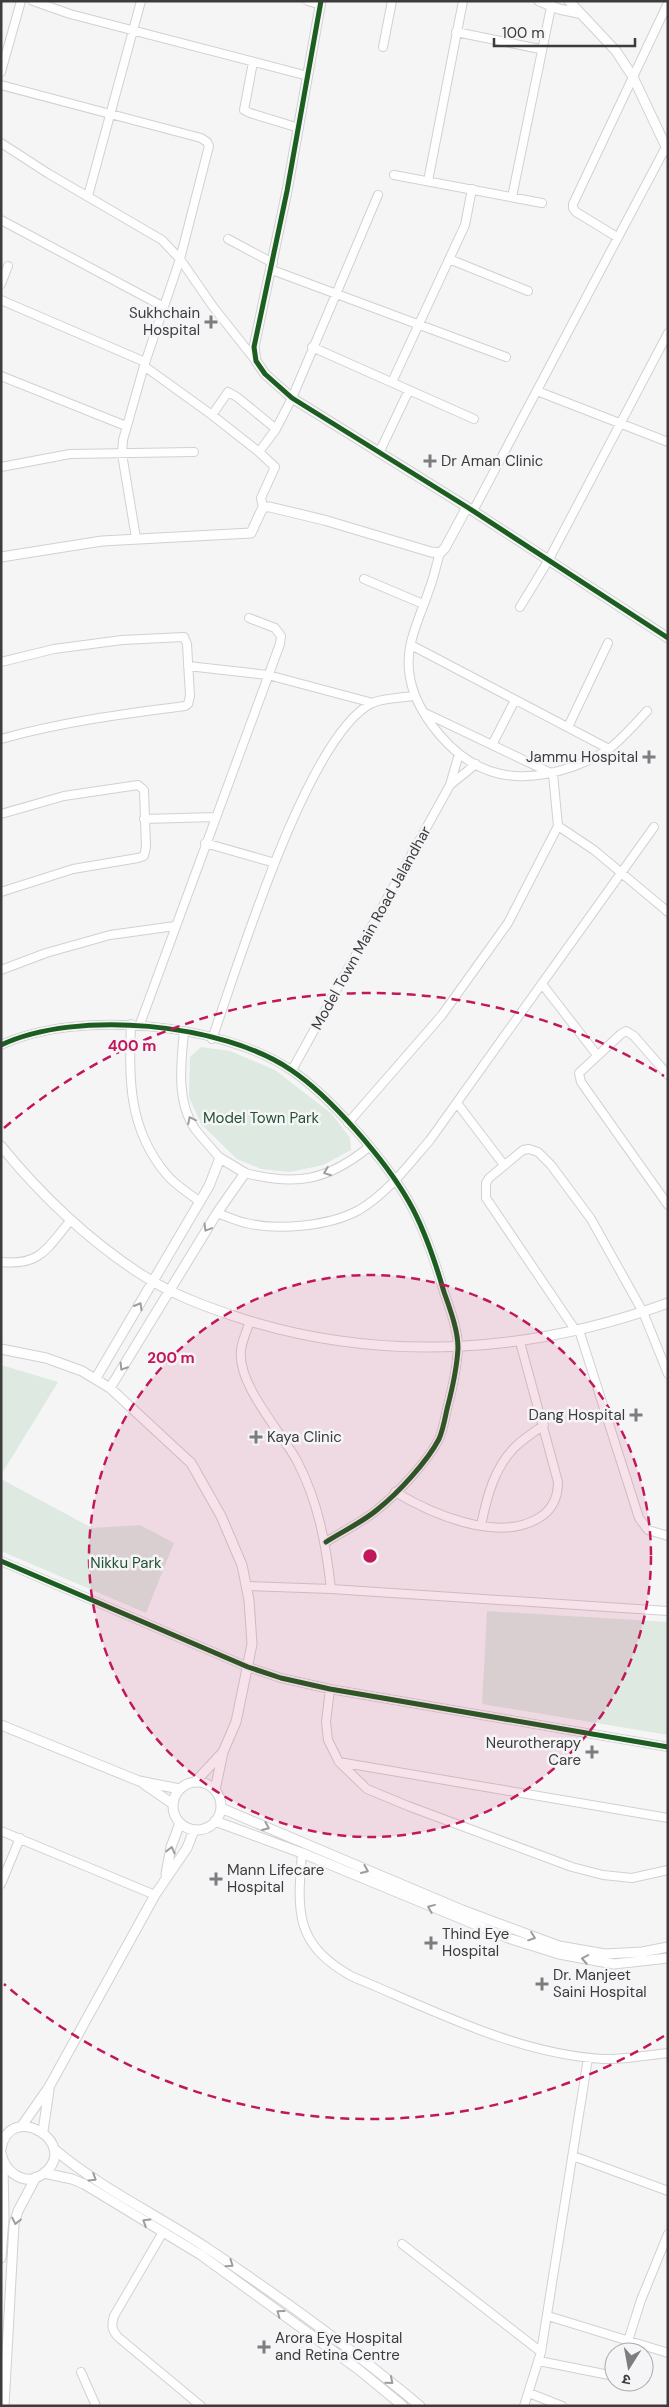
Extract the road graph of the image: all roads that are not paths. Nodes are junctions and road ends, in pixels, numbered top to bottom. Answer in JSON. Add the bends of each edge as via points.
{"nodes":[{"id":1,"x":21,"y":1,"type":"edge"},
{"id":2,"x":33,"y":1,"type":"edge"},
{"id":3,"x":140,"y":1,"type":"edge"},
{"id":4,"x":308,"y":1,"type":"edge"},
{"id":5,"x":392,"y":1,"type":"edge"},
{"id":6,"x":463,"y":1,"type":"edge"},
{"id":7,"x":539,"y":1,"type":"edge"},
{"id":8,"x":569,"y":1,"type":"edge"},
{"id":9,"x":321,"y":3,"type":"edge"},
{"id":10,"x":668,"y":3,"type":"edge"},
{"id":11,"x":551,"y":7,"type":"junction"},
{"id":12,"x":578,"y":13,"type":"junction"},
{"id":13,"x":132,"y":31,"type":"junction"},
{"id":14,"x":456,"y":32,"type":"junction"},
{"id":15,"x":384,"y":46,"type":"dead end"},
{"id":16,"x":540,"y":49,"type":"junction"},
{"id":17,"x":4,"y":51,"type":"edge"},
{"id":18,"x":253,"y":62,"type":"junction"},
{"id":19,"x":1,"y":72,"type":"edge"},
{"id":20,"x":308,"y":76,"type":"junction"},
{"id":21,"x":633,"y":77,"type":"junction"},
{"id":22,"x":1,"y":85,"type":"edge"},
{"id":23,"x":110,"y":113,"type":"junction"},
{"id":24,"x":299,"y":128,"type":"junction"},
{"id":25,"x":1,"y":143,"type":"edge"},
{"id":26,"x":667,"y":147,"type":"edge"},
{"id":27,"x":394,"y":175,"type":"dead end"},
{"id":28,"x":428,"y":181,"type":"junction"},
{"id":29,"x":472,"y":189,"type":"junction"},
{"id":30,"x":378,"y":195,"type":"dead end"},
{"id":31,"x":88,"y":196,"type":"junction"},
{"id":32,"x":512,"y":197,"type":"junction"},
{"id":33,"x":542,"y":203,"type":"dead end"},
{"id":34,"x":1,"y":220,"type":"edge"},
{"id":35,"x":617,"y":237,"type":"junction"},
{"id":36,"x":228,"y":239,"type":"dead end"},
{"id":37,"x":180,"y":259,"type":"junction"},
{"id":38,"x":449,"y":259,"type":"junction"},
{"id":39,"x":8,"y":266,"type":"dead end"},
{"id":40,"x":273,"y":267,"type":"junction"},
{"id":41,"x":1,"y":284,"type":"edge"},
{"id":42,"x":528,"y":291,"type":"dead end"},
{"id":43,"x":336,"y":293,"type":"junction"},
{"id":44,"x":1,"y":300,"type":"edge"},
{"id":45,"x":164,"y":307,"type":"junction"},
{"id":46,"x":419,"y":324,"type":"junction"},
{"id":47,"x":668,"y":333,"type":"edge"},
{"id":48,"x":312,"y":347,"type":"junction"},
{"id":49,"x":506,"y":357,"type":"dead end"},
{"id":50,"x":256,"y":361,"type":"junction"},
{"id":51,"x":145,"y":364,"type":"junction"},
{"id":52,"x":1,"y":376,"type":"edge"},
{"id":53,"x":392,"y":382,"type":"junction"},
{"id":54,"x":409,"y":390,"type":"junction"},
{"id":55,"x":537,"y":391,"type":"junction"},
{"id":56,"x":292,"y":398,"type":"junction"},
{"id":57,"x":212,"y":415,"type":"junction"},
{"id":58,"x":474,"y":419,"type":"dead end"},
{"id":59,"x":620,"y":423,"type":"junction"},
{"id":60,"x":126,"y":426,"type":"junction"},
{"id":61,"x":276,"y":429,"type":"junction"},
{"id":62,"x":668,"y":442,"type":"edge"},
{"id":63,"x":194,"y":452,"type":"dead end"},
{"id":64,"x":259,"y":452,"type":"junction"},
{"id":65,"x":379,"y":453,"type":"junction"},
{"id":66,"x":122,"y":454,"type":"junction"},
{"id":67,"x":1,"y":467,"type":"edge"},
{"id":68,"x":263,"y":507,"type":"junction"},
{"id":69,"x":470,"y":509,"type":"junction"},
{"id":70,"x":136,"y":538,"type":"junction"},
{"id":71,"x":440,"y":553,"type":"junction"},
{"id":72,"x":1,"y":557,"type":"edge"},
{"id":73,"x":548,"y":561,"type":"junction"},
{"id":74,"x":364,"y":579,"type":"dead end"},
{"id":75,"x":423,"y":604,"type":"junction"},
{"id":76,"x":520,"y":607,"type":"dead end"},
{"id":77,"x":249,"y":618,"type":"dead end"},
{"id":78,"x":668,"y":638,"type":"edge"},
{"id":79,"x":608,"y":643,"type":"dead end"},
{"id":80,"x":411,"y":645,"type":"junction"},
{"id":81,"x":1,"y":662,"type":"edge"},
{"id":82,"x":188,"y":666,"type":"junction"},
{"id":83,"x":268,"y":675,"type":"junction"},
{"id":84,"x":413,"y":696,"type":"junction"},
{"id":85,"x":515,"y":700,"type":"junction"},
{"id":86,"x":373,"y":703,"type":"junction"},
{"id":87,"x":647,"y":711,"type":"dead end"},
{"id":88,"x":425,"y":713,"type":"junction"},
{"id":89,"x":568,"y":727,"type":"junction"},
{"id":90,"x":1,"y":739,"type":"edge"},
{"id":91,"x":492,"y":745,"type":"junction"},
{"id":92,"x":608,"y":749,"type":"junction"},
{"id":93,"x":459,"y":754,"type":"junction"},
{"id":94,"x":476,"y":764,"type":"junction"},
{"id":95,"x":552,"y":774,"type":"junction"},
{"id":96,"x":450,"y":785,"type":"junction"},
{"id":97,"x":1,"y":814,"type":"edge"},
{"id":98,"x":215,"y":817,"type":"junction"},
{"id":99,"x":144,"y":818,"type":"junction"},
{"id":100,"x":558,"y":826,"type":"junction"},
{"id":101,"x":654,"y":827,"type":"dead end"},
{"id":102,"x":205,"y":843,"type":"junction"},
{"id":103,"x":275,"y":863,"type":"junction"},
{"id":104,"x":620,"y":872,"type":"junction"},
{"id":105,"x":1,"y":892,"type":"edge"},
{"id":106,"x":668,"y":912,"type":"edge"},
{"id":107,"x":175,"y":926,"type":"junction"},
{"id":108,"x":1,"y":970,"type":"edge"},
{"id":109,"x":542,"y":984,"type":"junction"},
{"id":110,"x":131,"y":1024,"type":"junction"},
{"id":111,"x":140,"y":1024,"type":"junction"},
{"id":112,"x":184,"y":1032,"type":"junction"},
{"id":113,"x":212,"y":1038,"type":"junction"},
{"id":114,"x":1,"y":1045,"type":"edge"},
{"id":115,"x":597,"y":1055,"type":"junction"},
{"id":116,"x":292,"y":1070,"type":"junction"},
{"id":117,"x":668,"y":1075,"type":"edge"},
{"id":118,"x":457,"y":1103,"type":"junction"},
{"id":119,"x":348,"y":1123,"type":"junction"},
{"id":120,"x":1,"y":1146,"type":"edge"},
{"id":121,"x":369,"y":1147,"type":"junction"},
{"id":122,"x":220,"y":1158,"type":"junction"},
{"id":123,"x":504,"y":1165,"type":"junction"},
{"id":124,"x":244,"y":1173,"type":"junction"},
{"id":125,"x":394,"y":1181,"type":"junction"},
{"id":126,"x":200,"y":1202,"type":"junction"},
{"id":127,"x":668,"y":1205,"type":"edge"},
{"id":128,"x":217,"y":1213,"type":"junction"},
{"id":129,"x":70,"y":1221,"type":"junction"},
{"id":130,"x":1,"y":1262,"type":"edge"},
{"id":131,"x":153,"y":1281,"type":"junction"},
{"id":132,"x":170,"y":1291,"type":"junction"},
{"id":133,"x":668,"y":1303,"type":"edge"},
{"id":134,"x":643,"y":1312,"type":"junction"},
{"id":135,"x":250,"y":1321,"type":"junction"},
{"id":136,"x":577,"y":1330,"type":"junction"},
{"id":137,"x":520,"y":1342,"type":"junction"},
{"id":138,"x":458,"y":1347,"type":"junction"},
{"id":139,"x":1,"y":1348,"type":"edge"},
{"id":140,"x":668,"y":1374,"type":"edge"},
{"id":141,"x":96,"y":1378,"type":"junction"},
{"id":142,"x":110,"y":1388,"type":"junction"},
{"id":143,"x":544,"y":1425,"type":"junction"},
{"id":144,"x":395,"y":1492,"type":"junction"},
{"id":145,"x":481,"y":1525,"type":"junction"},
{"id":146,"x":668,"y":1536,"type":"edge"},
{"id":147,"x":326,"y":1542,"type":"junction"},
{"id":148,"x":1,"y":1561,"type":"edge"},
{"id":149,"x":246,"y":1586,"type":"junction"},
{"id":150,"x":332,"y":1589,"type":"junction"},
{"id":151,"x":668,"y":1611,"type":"edge"},
{"id":152,"x":248,"y":1667,"type":"junction"},
{"id":153,"x":330,"y":1689,"type":"junction"},
{"id":154,"x":1,"y":1725,"type":"edge"},
{"id":155,"x":668,"y":1747,"type":"edge"},
{"id":156,"x":223,"y":1752,"type":"junction"},
{"id":157,"x":339,"y":1762,"type":"junction"},
{"id":158,"x":139,"y":1781,"type":"junction"},
{"id":159,"x":195,"y":1782,"type":"junction"},
{"id":160,"x":180,"y":1789,"type":"junction"},
{"id":161,"x":215,"y":1790,"type":"junction"},
{"id":162,"x":173,"y":1804,"type":"junction"},
{"id":163,"x":221,"y":1808,"type":"junction"},
{"id":164,"x":668,"y":1818,"type":"edge"},
{"id":165,"x":215,"y":1821,"type":"junction"},
{"id":166,"x":180,"y":1824,"type":"junction"},
{"id":167,"x":194,"y":1830,"type":"junction"},
{"id":168,"x":1,"y":1831,"type":"edge"},
{"id":169,"x":20,"y":1838,"type":"junction"},
{"id":170,"x":302,"y":1853,"type":"junction"},
{"id":171,"x":668,"y":1870,"type":"edge"},
{"id":172,"x":166,"y":1877,"type":"junction"},
{"id":173,"x":1,"y":1884,"type":"edge"},
{"id":174,"x":156,"y":1894,"type":"junction"},
{"id":175,"x":668,"y":1946,"type":"edge"},
{"id":176,"x":668,"y":1958,"type":"edge"},
{"id":177,"x":668,"y":2052,"type":"edge"},
{"id":178,"x":588,"y":2058,"type":"junction"},
{"id":179,"x":49,"y":2087,"type":"junction"},
{"id":180,"x":20,"y":2127,"type":"junction"},
{"id":181,"x":6,"y":2130,"type":"edge"},
{"id":182,"x":43,"y":2131,"type":"junction"},
{"id":183,"x":1,"y":2149,"type":"edge"},
{"id":184,"x":54,"y":2149,"type":"junction"},
{"id":185,"x":573,"y":2156,"type":"junction"},
{"id":186,"x":2,"y":2158,"type":"edge"},
{"id":187,"x":40,"y":2175,"type":"junction"},
{"id":188,"x":668,"y":2191,"type":"edge"},
{"id":189,"x":163,"y":2232,"type":"junction"},
{"id":190,"x":668,"y":2234,"type":"edge"},
{"id":191,"x":402,"y":2244,"type":"dead end"},
{"id":192,"x":1,"y":2258,"type":"edge"},
{"id":193,"x":548,"y":2316,"type":"junction"},
{"id":194,"x":628,"y":2341,"type":"junction"},
{"id":195,"x":668,"y":2353,"type":"edge"},
{"id":196,"x":540,"y":2357,"type":"junction"},
{"id":197,"x":81,"y":2372,"type":"dead end"},
{"id":198,"x":604,"y":2373,"type":"edge"},
{"id":199,"x":529,"y":2393,"type":"junction"},
{"id":200,"x":4,"y":2406,"type":"edge"},
{"id":201,"x":96,"y":2406,"type":"edge"},
{"id":202,"x":201,"y":2406,"type":"edge"},
{"id":203,"x":403,"y":2406,"type":"edge"},
{"id":204,"x":420,"y":2406,"type":"edge"},
{"id":205,"x":524,"y":2406,"type":"edge"},
{"id":206,"x":562,"y":2406,"type":"edge"}],
"edges":[{"from":1,"to":17,"type":"street"},
{"from":2,"to":13,"type":"street"},
{"from":3,"to":13,"type":"street"},
{"from":4,"to":9,"type":"street"},
{"from":5,"to":15,"type":"street"},
{"from":6,"to":14,"type":"street"},
{"from":7,"to":11,"type":"street"},
{"from":8,"to":12,"type":"street"},
{"from":9,"to":20,"type":"street"},
{"from":10,"to":21,"type":"street"},
{"from":11,"to":12,"type":"street"},
{"from":11,"to":16,"type":"street"},
{"from":12,"to":21,"type":"street","via":[[616,51]]},
{"from":13,"to":18,"type":"street"},
{"from":13,"to":23,"type":"street"},
{"from":14,"to":16,"type":"street"},
{"from":14,"to":28,"type":"street"},
{"from":16,"to":32,"type":"street"},
{"from":17,"to":19,"type":"street"},
{"from":18,"to":20,"type":"street"},
{"from":18,"to":24,"type":"street","via":[[244,110]]},
{"from":20,"to":24,"type":"street"},
{"from":21,"to":26,"type":"street"},
{"from":21,"to":35,"type":"street","via":[[573,204],[576,212]]},
{"from":22,"to":23,"type":"street"},
{"from":23,"to":31,"type":"street"},
{"from":23,"to":37,"type":"street","via":[[207,142],[209,151]]},
{"from":24,"to":40,"type":"street"},
{"from":25,"to":31,"type":"street"},
{"from":26,"to":35,"type":"street"},
{"from":27,"to":28,"type":"street"},
{"from":28,"to":29,"type":"street"},
{"from":29,"to":32,"type":"street"},
{"from":29,"to":38,"type":"street","via":[[465,225]]},
{"from":30,"to":43,"type":"street"},
{"from":31,"to":37,"type":"street","via":[[162,240]]},
{"from":32,"to":33,"type":"street"},
{"from":34,"to":45,"type":"street"},
{"from":35,"to":55,"type":"street"},
{"from":36,"to":40,"type":"street"},
{"from":37,"to":45,"type":"street"},
{"from":37,"to":50,"type":"street"},
{"from":38,"to":42,"type":"street"},
{"from":38,"to":46,"type":"street"},
{"from":39,"to":41,"type":"street"},
{"from":40,"to":43,"type":"street"},
{"from":40,"to":50,"type":"street","via":[[254,347]]},
{"from":43,"to":46,"type":"street"},
{"from":43,"to":48,"type":"street"},
{"from":44,"to":51,"type":"street"},
{"from":45,"to":51,"type":"street"},
{"from":46,"to":49,"type":"street"},
{"from":46,"to":53,"type":"street"},
{"from":47,"to":59,"type":"street"},
{"from":48,"to":53,"type":"street"},
{"from":48,"to":56,"type":"street"},
{"from":50,"to":56,"type":"street"},
{"from":51,"to":57,"type":"street"},
{"from":51,"to":60,"type":"street"},
{"from":52,"to":60,"type":"street"},
{"from":53,"to":54,"type":"street"},
{"from":54,"to":58,"type":"street"},
{"from":54,"to":65,"type":"street"},
{"from":55,"to":59,"type":"street"},
{"from":55,"to":69,"type":"street"},
{"from":56,"to":61,"type":"street"},
{"from":56,"to":65,"type":"street"},
{"from":57,"to":61,"type":"street","via":[[228,392]]},
{"from":57,"to":64,"type":"street"},
{"from":59,"to":62,"type":"street"},
{"from":59,"to":73,"type":"street"},
{"from":60,"to":66,"type":"street"},
{"from":61,"to":64,"type":"street"},
{"from":63,"to":66,"type":"street"},
{"from":64,"to":68,"type":"street","via":[[275,467],[261,498]]},
{"from":65,"to":69,"type":"street"},
{"from":66,"to":67,"type":"street","via":[[70,454]]},
{"from":66,"to":70,"type":"street"},
{"from":68,"to":70,"type":"street","via":[[251,533]]},
{"from":68,"to":71,"type":"street","via":[[324,520]]},
{"from":69,"to":71,"type":"street"},
{"from":69,"to":73,"type":"street"},
{"from":70,"to":72,"type":"street"},
{"from":71,"to":75,"type":"street"},
{"from":73,"to":76,"type":"street"},
{"from":73,"to":78,"type":"street"},
{"from":74,"to":75,"type":"street"},
{"from":75,"to":80,"type":"street"},
{"from":77,"to":83,"type":"street","via":[[275,628],[281,636]]},
{"from":79,"to":89,"type":"street"},
{"from":80,"to":84,"type":"street","via":[[408,669]]},
{"from":80,"to":85,"type":"street"},
{"from":81,"to":82,"type":"street","via":[[54,648],[178,636],[186,640]]},
{"from":82,"to":83,"type":"street"},
{"from":82,"to":90,"type":"street","via":[[190,696],[184,706],[91,719]]},
{"from":83,"to":86,"type":"street"},
{"from":83,"to":98,"type":"street"},
{"from":84,"to":86,"type":"street"},
{"from":84,"to":88,"type":"street"},
{"from":85,"to":89,"type":"street"},
{"from":85,"to":91,"type":"street"},
{"from":86,"to":103,"type":"street","via":[[345,726],[317,769]]},
{"from":87,"to":92,"type":"street"},
{"from":88,"to":91,"type":"street"},
{"from":88,"to":93,"type":"street"},
{"from":89,"to":92,"type":"street"},
{"from":91,"to":95,"type":"street"},
{"from":92,"to":95,"type":"street","via":[[588,761]]},
{"from":93,"to":94,"type":"street"},
{"from":93,"to":96,"type":"street"},
{"from":94,"to":95,"type":"street","via":[[497,774],[529,778]]},
{"from":94,"to":96,"type":"street"},
{"from":95,"to":100,"type":"street"},
{"from":96,"to":116,"type":"street","name":"Model Town Main Road Jalandhar"},
{"from":97,"to":99,"type":"street","via":[[64,796],[138,785],[144,790]]},
{"from":98,"to":99,"type":"street"},
{"from":98,"to":102,"type":"street"},
{"from":99,"to":105,"type":"street","via":[[144,856],[73,869]]},
{"from":100,"to":104,"type":"street"},
{"from":100,"to":119,"type":"street","via":[[508,922],[442,1015]]},
{"from":101,"to":104,"type":"street"},
{"from":102,"to":103,"type":"street"},
{"from":102,"to":107,"type":"street"},
{"from":103,"to":113,"type":"street"},
{"from":104,"to":106,"type":"street"},
{"from":104,"to":109,"type":"street"},
{"from":107,"to":108,"type":"street","via":[[110,935]]},
{"from":107,"to":111,"type":"street"},
{"from":109,"to":115,"type":"street"},
{"from":109,"to":118,"type":"street"},
{"from":110,"to":111,"type":"street"},
{"from":110,"to":114,"type":"street","via":[[54,1031],[15,1038]]},
{"from":110,"to":126,"type":"street","via":[[131,1095],[142,1134],[167,1175]]},
{"from":111,"to":112,"type":"street"},
{"from":112,"to":113,"type":"street"},
{"from":122,"to":112,"type":"street","one_way":true,"via":[[195,1128],[186,1111],[182,1089]]},
{"from":113,"to":116,"type":"street","via":[[249,1049]]},
{"from":115,"to":117,"type":"street","via":[[626,1032],[634,1036]]},
{"from":115,"to":127,"type":"street","via":[[580,1070],[581,1082]]},
{"from":116,"to":119,"type":"street"},
{"from":118,"to":123,"type":"street"},
{"from":118,"to":125,"type":"street"},
{"from":119,"to":121,"type":"street"},
{"from":120,"to":129,"type":"street"},
{"from":121,"to":124,"type":"street","one_way":true,"via":[[352,1161],[302,1180],[268,1179]]},
{"from":121,"to":125,"type":"street"},
{"from":122,"to":124,"type":"street"},
{"from":122,"to":126,"type":"street"},
{"from":123,"to":134,"type":"street","via":[[529,1149],[538,1152],[551,1165],[591,1219]]},
{"from":123,"to":136,"type":"street","via":[[486,1183],[486,1198]]},
{"from":124,"to":128,"type":"street"},
{"from":125,"to":128,"type":"street","via":[[360,1209],[334,1220],[264,1227]]},
{"from":125,"to":138,"type":"street","via":[[408,1201],[432,1251]]},
{"from":126,"to":131,"type":"street"},
{"from":128,"to":132,"type":"street","one_way":true},
{"from":129,"to":130,"type":"street","via":[[38,1259],[24,1263]]},
{"from":129,"to":131,"type":"street"},
{"from":131,"to":132,"type":"street"},
{"from":141,"to":131,"type":"street","one_way":true},
{"from":132,"to":135,"type":"street"},
{"from":132,"to":142,"type":"street","one_way":true},
{"from":133,"to":134,"type":"street"},
{"from":134,"to":136,"type":"street"},
{"from":134,"to":140,"type":"street"},
{"from":135,"to":138,"type":"street","via":[[286,1332],[363,1344]]},
{"from":135,"to":147,"type":"street","via":[[241,1349],[242,1367],[258,1402],[297,1461]]},
{"from":136,"to":137,"type":"street"},
{"from":136,"to":146,"type":"street","via":[[639,1518],[648,1530]]},
{"from":137,"to":138,"type":"street"},
{"from":137,"to":143,"type":"street"},
{"from":138,"to":144,"type":"street","via":[[451,1396],[439,1438],[413,1474]]},
{"from":139,"to":141,"type":"street","via":[[46,1358]]},
{"from":141,"to":142,"type":"street"},
{"from":142,"to":149,"type":"street","via":[[191,1463],[222,1516],[242,1565]]},
{"from":143,"to":145,"type":"street","via":[[515,1447],[501,1465],[487,1496]]},
{"from":143,"to":145,"type":"street","via":[[558,1482],[558,1496],[552,1506],[525,1526],[506,1529]]},
{"from":144,"to":145,"type":"street","via":[[442,1516]]},
{"from":144,"to":147,"type":"street","via":[[378,1509]]},
{"from":147,"to":150,"type":"street"},
{"from":148,"to":152,"type":"street"},
{"from":149,"to":150,"type":"street"},
{"from":149,"to":152,"type":"street","via":[[252,1644]]},
{"from":150,"to":151,"type":"street"},
{"from":152,"to":153,"type":"street"},
{"from":152,"to":156,"type":"street","via":[[236,1722]]},
{"from":153,"to":155,"type":"street"},
{"from":153,"to":157,"type":"street","via":[[326,1722],[328,1740]]},
{"from":154,"to":158,"type":"street"},
{"from":156,"to":159,"type":"street"},
{"from":156,"to":161,"type":"street"},
{"from":157,"to":164,"type":"street"},
{"from":157,"to":171,"type":"street","via":[[367,1789],[572,1867],[632,1878]]},
{"from":158,"to":160,"type":"street"},
{"from":158,"to":162,"type":"street"},
{"from":159,"to":160,"type":"street"},
{"from":159,"to":161,"type":"street","via":[[202,1782]]},
{"from":160,"to":162,"type":"street"},
{"from":161,"to":163,"type":"street"},
{"from":162,"to":166,"type":"street"},
{"from":163,"to":165,"type":"street"},
{"from":163,"to":175,"type":"street","one_way":true,"via":[[462,1910],[559,1946],[605,1954],[642,1952]]},
{"from":165,"to":167,"type":"street"},
{"from":165,"to":170,"type":"street"},
{"from":166,"to":167,"type":"street"},
{"from":172,"to":166,"type":"street","one_way":true,"via":[[171,1847]]},
{"from":167,"to":172,"type":"street"},
{"from":168,"to":169,"type":"street"},
{"from":169,"to":173,"type":"street"},
{"from":169,"to":174,"type":"street"},
{"from":176,"to":170,"type":"street","one_way":true,"via":[[614,1964],[559,1954],[508,1938]]},
{"from":170,"to":178,"type":"street","via":[[299,1898],[302,1916],[317,1953],[331,1965],[487,2031]]},
{"from":172,"to":174,"type":"street"},
{"from":174,"to":179,"type":"street"},
{"from":177,"to":178,"type":"street","via":[[628,2058]]},
{"from":178,"to":185,"type":"street"},
{"from":179,"to":180,"type":"street"},
{"from":179,"to":182,"type":"street"},
{"from":180,"to":181,"type":"street"},
{"from":180,"to":182,"type":"street"},
{"from":181,"to":183,"type":"street"},
{"from":182,"to":184,"type":"street"},
{"from":184,"to":187,"type":"street","via":[[53,2161]]},
{"from":184,"to":204,"type":"street","one_way":true,"via":[[89,2176],[206,2247],[365,2360]]},
{"from":185,"to":188,"type":"street"},
{"from":185,"to":193,"type":"street"},
{"from":186,"to":187,"type":"street","via":[[8,2171],[19,2178]]},
{"from":186,"to":192,"type":"street","via":[[4,2218]]},
{"from":189,"to":187,"type":"street","one_way":true,"via":[[84,2184]]},
{"from":187,"to":200,"type":"street","one_way":true,"via":[[18,2211],[14,2224]]},
{"from":189,"to":202,"type":"street","via":[[114,2316],[112,2330]]},
{"from":203,"to":189,"type":"street","one_way":true,"via":[[342,2357],[201,2255]]},
{"from":190,"to":194,"type":"street"},
{"from":191,"to":196,"type":"street"},
{"from":193,"to":194,"type":"street"},
{"from":193,"to":196,"type":"street"},
{"from":194,"to":195,"type":"street"},
{"from":196,"to":198,"type":"street"},
{"from":196,"to":199,"type":"street"},
{"from":197,"to":201,"type":"street"},
{"from":199,"to":205,"type":"street"},
{"from":199,"to":206,"type":"street"}]}
